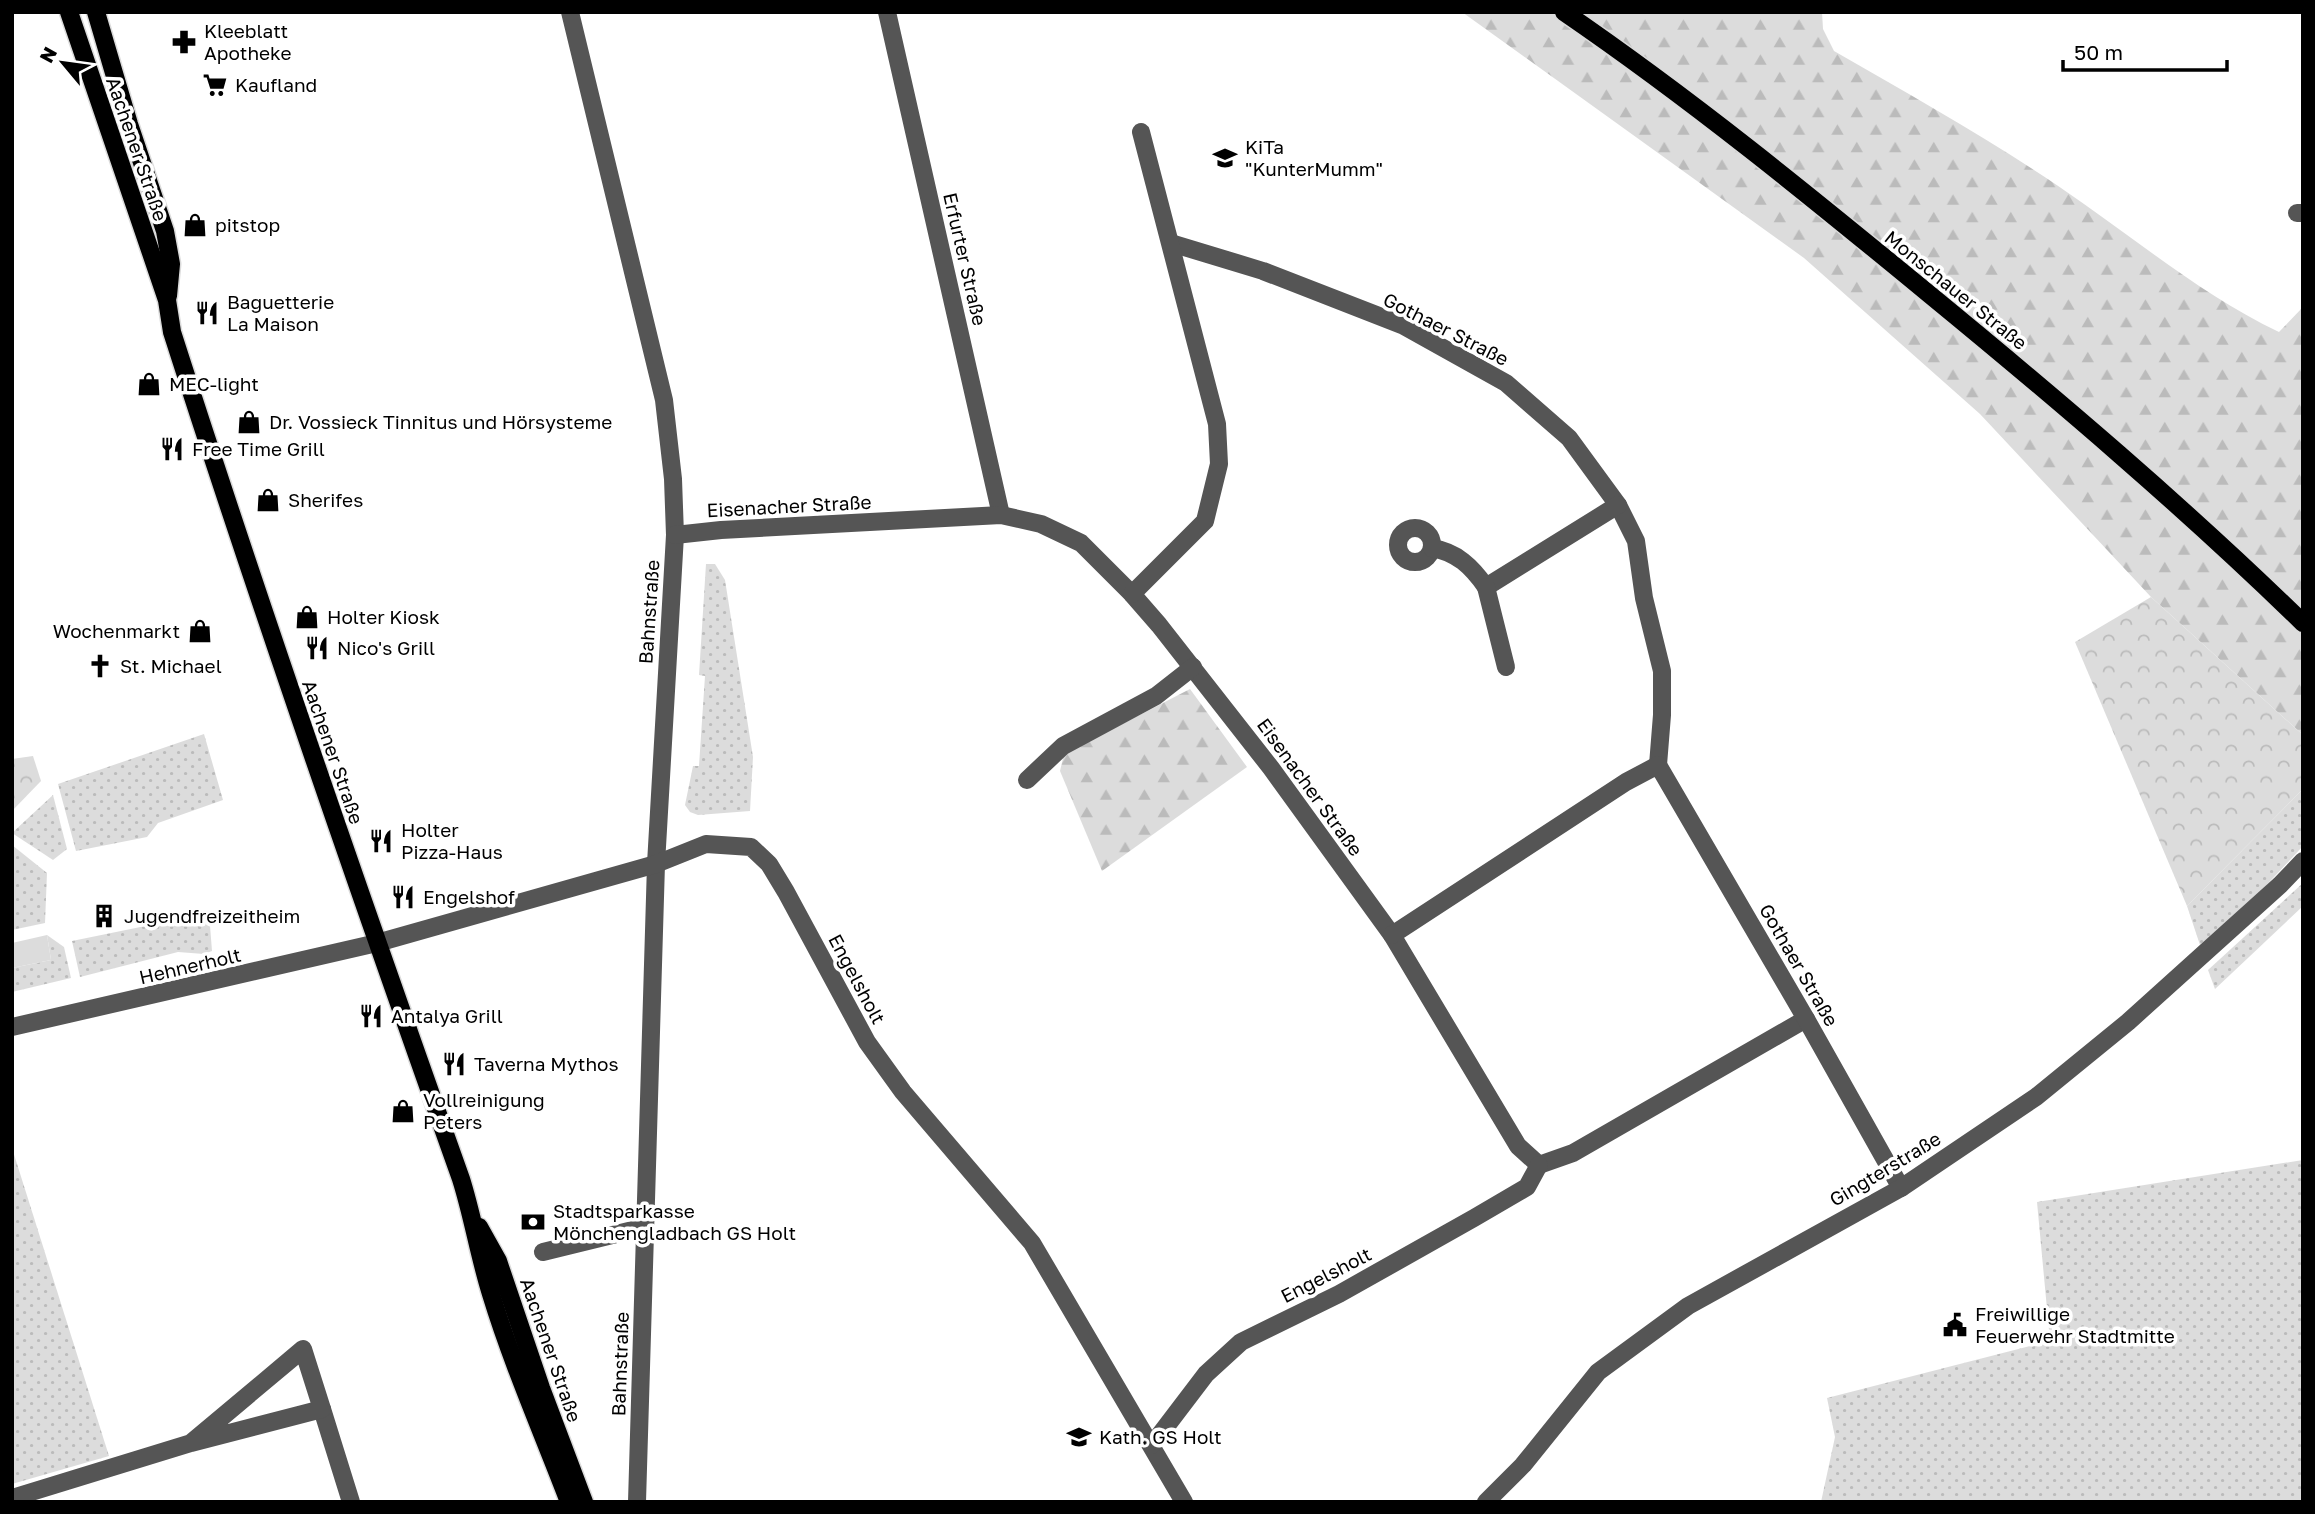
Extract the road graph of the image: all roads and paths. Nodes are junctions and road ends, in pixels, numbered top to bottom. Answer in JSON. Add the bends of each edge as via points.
{"nodes":[{"id":1,"x":69,"y":12,"type":"edge"},
{"id":2,"x":96,"y":12,"type":"edge"},
{"id":3,"x":570,"y":12,"type":"edge"},
{"id":4,"x":887,"y":12,"type":"edge"},
{"id":5,"x":1564,"y":12,"type":"edge"},
{"id":6,"x":1141,"y":132,"type":"dead end"},
{"id":7,"x":1171,"y":243,"type":"junction"},
{"id":8,"x":167,"y":300,"type":"junction"},
{"id":9,"x":1618,"y":505,"type":"junction"},
{"id":10,"x":1001,"y":515,"type":"junction"},
{"id":11,"x":675,"y":535,"type":"junction"},
{"id":12,"x":1432,"y":548,"type":"dead end"},
{"id":13,"x":1486,"y":587,"type":"junction"},
{"id":14,"x":1132,"y":594,"type":"junction"},
{"id":15,"x":2303,"y":623,"type":"edge"},
{"id":16,"x":1193,"y":667,"type":"junction"},
{"id":17,"x":1506,"y":667,"type":"dead end"},
{"id":18,"x":1658,"y":765,"type":"junction"},
{"id":19,"x":1027,"y":780,"type":"dead end"},
{"id":20,"x":2303,"y":861,"type":"edge"},
{"id":21,"x":656,"y":864,"type":"junction"},
{"id":22,"x":1392,"y":935,"type":"junction"},
{"id":23,"x":377,"y":943,"type":"junction"},
{"id":24,"x":1806,"y":1019,"type":"junction"},
{"id":25,"x":12,"y":1027,"type":"edge"},
{"id":26,"x":1539,"y":1165,"type":"junction"},
{"id":27,"x":1901,"y":1188,"type":"junction"},
{"id":28,"x":472,"y":1215,"type":"junction"},
{"id":29,"x":645,"y":1227,"type":"junction"},
{"id":30,"x":543,"y":1252,"type":"dead end"},
{"id":31,"x":323,"y":1409,"type":"junction"},
{"id":32,"x":191,"y":1443,"type":"junction"},
{"id":33,"x":1152,"y":1445,"type":"junction"},
{"id":34,"x":12,"y":1499,"type":"edge"},
{"id":35,"x":351,"y":1502,"type":"edge"},
{"id":36,"x":569,"y":1502,"type":"edge"},
{"id":37,"x":584,"y":1502,"type":"edge"},
{"id":38,"x":637,"y":1502,"type":"edge"},
{"id":39,"x":1184,"y":1502,"type":"edge"},
{"id":40,"x":1486,"y":1502,"type":"edge"}],
"edges":[{"from":1,"to":8,"type":"main road","name":"Aachener Straße"},
{"from":2,"to":8,"type":"main road","name":"Aachener Straße","via":[[165,231],[171,264]]},
{"from":3,"to":11,"type":"street","name":"Bahnstraße","via":[[664,400]]},
{"from":4,"to":10,"type":"street","name":"Erfurter Straße"},
{"from":5,"to":15,"type":"main road","name":"Monschauer Straße","via":[[1748,148],[2029,376],[2245,566]]},
{"from":6,"to":7,"type":"street"},
{"from":7,"to":9,"type":"street","name":"Gothaer Straße","via":[[1263,271],[1402,325],[1506,383],[1569,439]]},
{"from":7,"to":14,"type":"street","via":[[1217,424],[1219,464],[1205,521]]},
{"from":8,"to":23,"type":"main road","name":"Aachener Straße","via":[[172,332],[234,526]]},
{"from":9,"to":13,"type":"street"},
{"from":9,"to":18,"type":"street","name":"Gothaer Straße","via":[[1636,541],[1662,671]]},
{"from":10,"to":11,"type":"street","name":"Eisenacher Straße"},
{"from":10,"to":14,"type":"street","name":"Eisenacher Straße","via":[[1041,524],[1081,542]]},
{"from":11,"to":21,"type":"street","name":"Bahnstraße"},
{"from":12,"to":13,"type":"street","via":[[1446,550],[1472,568]]},
{"from":13,"to":17,"type":"street"},
{"from":14,"to":16,"type":"street","name":"Eisenacher Straße"},
{"from":16,"to":19,"type":"street","via":[[1156,696],[1063,747]]},
{"from":16,"to":22,"type":"street","name":"Eisenacher Straße"},
{"from":18,"to":22,"type":"street"},
{"from":18,"to":24,"type":"street","name":"Gothaer Straße"},
{"from":20,"to":27,"type":"street","name":"Gingterstraße","via":[[2036,1097]]},
{"from":21,"to":23,"type":"street","name":"Engelsholt"},
{"from":21,"to":29,"type":"street","name":"Bahnstraße"},
{"from":21,"to":33,"type":"street","name":"Engelsholt","via":[[706,844],[751,847],[769,864],[867,1042],[903,1092],[1032,1243]]},
{"from":22,"to":26,"type":"street","name":"Eisenacher Straße","via":[[1518,1146]]},
{"from":23,"to":25,"type":"street","name":"Hehnerholt"},
{"from":23,"to":28,"type":"main road","name":"Aachener Straße"},
{"from":24,"to":26,"type":"street","via":[[1573,1153]]},
{"from":24,"to":27,"type":"street","name":"Gothaer Straße"},
{"from":26,"to":33,"type":"street","name":"Engelsholt","via":[[1527,1187],[1474,1219],[1241,1342],[1206,1374]]},
{"from":27,"to":40,"type":"street","name":"Gingterstraße","via":[[1688,1306],[1598,1372],[1523,1465]]},
{"from":28,"to":36,"type":"main road","name":"Aachener Straße","via":[[492,1297]]},
{"from":28,"to":37,"type":"main road","name":"Aachener Straße","via":[[498,1261]]},
{"from":29,"to":30,"type":"street"},
{"from":29,"to":38,"type":"street","name":"Bahnstraße"},
{"from":31,"to":32,"type":"street"},
{"from":31,"to":32,"type":"street","via":[[303,1349]]},
{"from":31,"to":35,"type":"street"},
{"from":32,"to":34,"type":"street"},
{"from":33,"to":39,"type":"street","name":"Engelsholt"}]}
